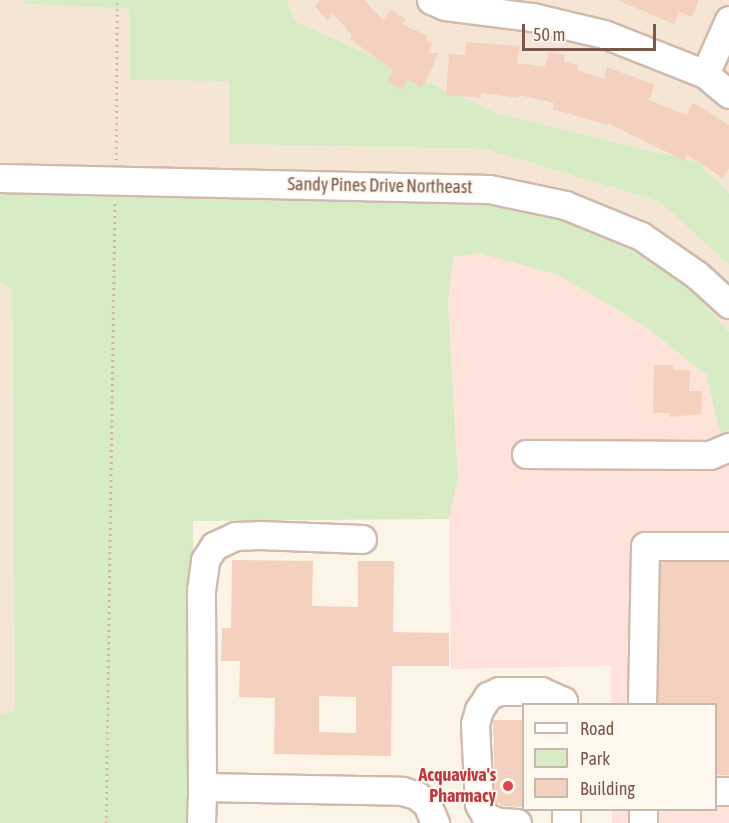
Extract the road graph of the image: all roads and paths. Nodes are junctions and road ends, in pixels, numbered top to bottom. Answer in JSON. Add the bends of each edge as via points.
{"nodes":[{"id":1,"x":117,"y":0,"type":"edge"},
{"id":2,"x":431,"y":0,"type":"edge"},
{"id":3,"x":729,"y":20,"type":"edge"},
{"id":4,"x":705,"y":74,"type":"junction"},
{"id":5,"x":729,"y":94,"type":"edge"},
{"id":6,"x":0,"y":178,"type":"edge"},
{"id":7,"x":116,"y":180,"type":"junction"},
{"id":8,"x":729,"y":304,"type":"edge"},
{"id":9,"x":729,"y":447,"type":"edge"},
{"id":10,"x":526,"y":454,"type":"dead end"},
{"id":11,"x":362,"y":539,"type":"dead end"},
{"id":12,"x":729,"y":546,"type":"edge"},
{"id":13,"x":562,"y":703,"type":"edge"},
{"id":14,"x":642,"y":703,"type":"edge"},
{"id":15,"x":202,"y":787,"type":"junction"},
{"id":16,"x":106,"y":823,"type":"edge"},
{"id":17,"x":201,"y":823,"type":"edge"},
{"id":18,"x":435,"y":823,"type":"edge"},
{"id":19,"x":517,"y":823,"type":"edge"}],
"edges":[{"from":1,"to":7,"type":"path"},
{"from":2,"to":4,"type":"street","via":[[445,6],[532,17],[604,34]]},
{"from":3,"to":4,"type":"street"},
{"from":4,"to":5,"type":"street"},
{"from":6,"to":7,"type":"street","name":"Sandy Pines Drive Northeast"},
{"from":7,"to":8,"type":"street","name":"Sandy Pines Drive Northeast","via":[[489,189],[565,205],[641,236],[697,275]]},
{"from":7,"to":16,"type":"path"},
{"from":9,"to":10,"type":"street","via":[[710,455]]},
{"from":11,"to":15,"type":"street","via":[[235,536],[214,546],[205,560],[201,590]]},
{"from":12,"to":14,"type":"street","via":[[645,546]]},
{"from":13,"to":19,"type":"street","via":[[541,691],[500,691],[488,696],[479,710],[475,724],[479,804],[486,817]]},
{"from":15,"to":17,"type":"street"},
{"from":15,"to":18,"type":"street","via":[[402,791],[427,804]]}]}
